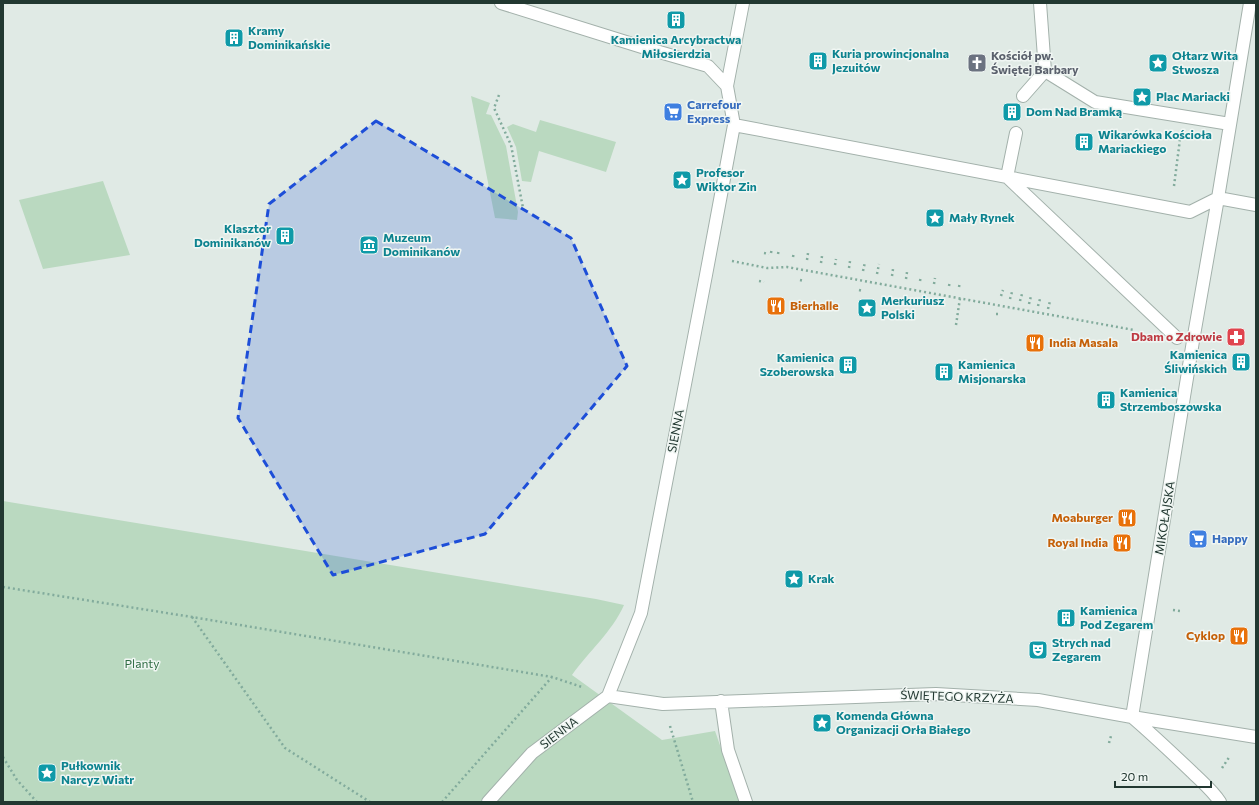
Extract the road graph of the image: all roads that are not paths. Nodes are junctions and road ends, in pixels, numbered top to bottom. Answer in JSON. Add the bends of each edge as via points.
{"nodes":[{"id":1,"x":501,"y":3,"type":"edge"},
{"id":2,"x":743,"y":3,"type":"edge"},
{"id":3,"x":1040,"y":3,"type":"edge"},
{"id":4,"x":1250,"y":3,"type":"edge"},
{"id":5,"x":1045,"y":71,"type":"junction"},
{"id":6,"x":727,"y":86,"type":"junction"},
{"id":7,"x":1024,"y":96,"type":"dead end"},
{"id":8,"x":1230,"y":124,"type":"junction"},
{"id":9,"x":734,"y":125,"type":"junction"},
{"id":10,"x":1016,"y":133,"type":"dead end"},
{"id":11,"x":1007,"y":177,"type":"junction"},
{"id":12,"x":1218,"y":198,"type":"junction"},
{"id":13,"x":1256,"y":205,"type":"edge"},
{"id":14,"x":1177,"y":338,"type":"dead end"},
{"id":15,"x":608,"y":696,"type":"junction"},
{"id":16,"x":721,"y":701,"type":"junction"},
{"id":17,"x":1132,"y":717,"type":"junction"},
{"id":18,"x":1256,"y":737,"type":"edge"},
{"id":19,"x":488,"y":802,"type":"edge"},
{"id":20,"x":746,"y":802,"type":"edge"},
{"id":21,"x":1220,"y":802,"type":"edge"}],
"edges":[{"from":1,"to":6,"type":"street","via":[[708,66]]},
{"from":2,"to":6,"type":"street","name":"SIENNA"},
{"from":3,"to":5,"type":"street"},
{"from":4,"to":8,"type":"street"},
{"from":5,"to":7,"type":"street"},
{"from":5,"to":8,"type":"street","via":[[1094,102]]},
{"from":6,"to":9,"type":"street","name":"SIENNA"},
{"from":8,"to":12,"type":"street"},
{"from":9,"to":11,"type":"street"},
{"from":9,"to":15,"type":"street","name":"SIENNA","via":[[641,613]]},
{"from":10,"to":11,"type":"street"},
{"from":11,"to":12,"type":"street","via":[[1190,212]]},
{"from":11,"to":14,"type":"street"},
{"from":12,"to":13,"type":"street"},
{"from":12,"to":17,"type":"street","name":"MIKOŁAJSKA"},
{"from":15,"to":16,"type":"street","name":"ŚWIĘTEGO KRZYŻA","via":[[663,704]]},
{"from":15,"to":19,"type":"street","name":"SIENNA","via":[[532,753]]},
{"from":16,"to":17,"type":"street","name":"ŚWIĘTEGO KRZYŻA","via":[[936,694],[1038,700]]},
{"from":16,"to":20,"type":"street","via":[[728,750]]},
{"from":17,"to":18,"type":"street","name":"ŚWIĘTEGO KRZYŻA"},
{"from":17,"to":21,"type":"street","via":[[1167,748]]}]}
